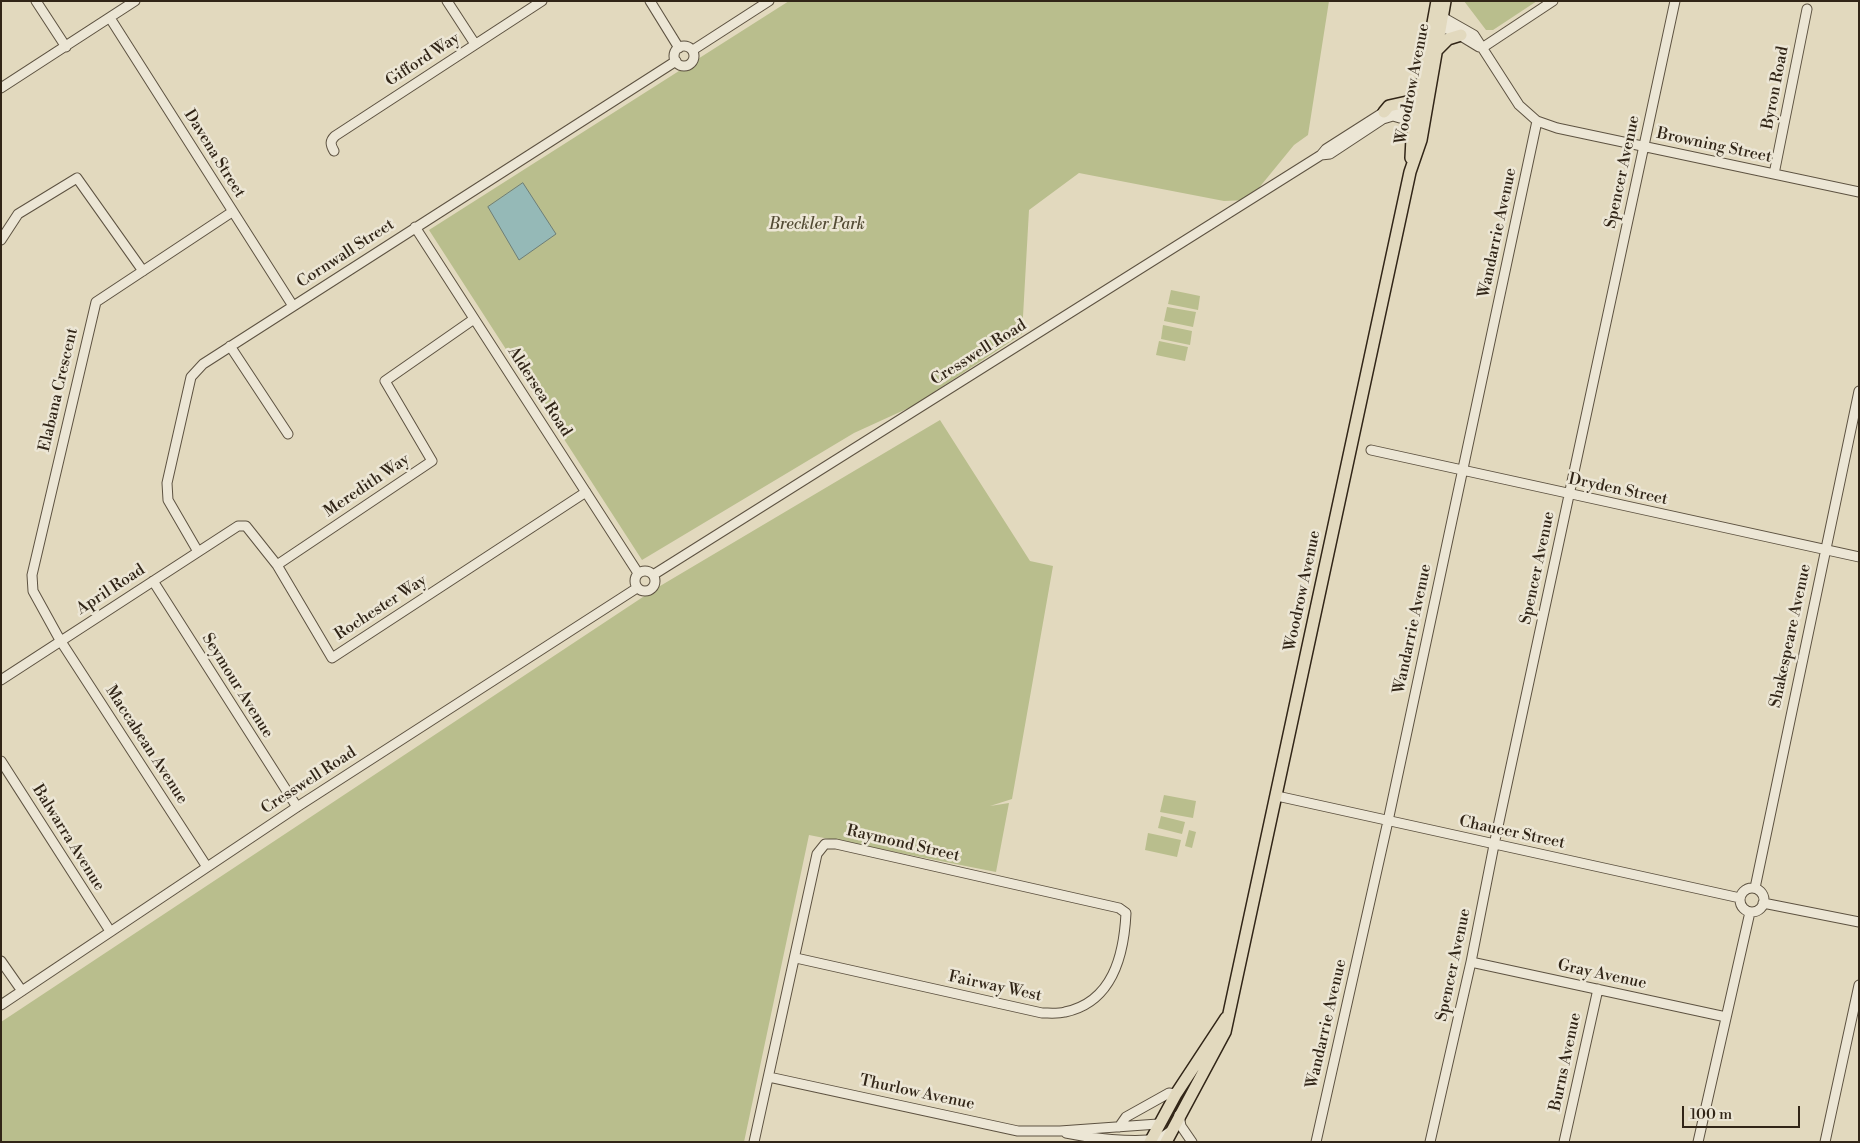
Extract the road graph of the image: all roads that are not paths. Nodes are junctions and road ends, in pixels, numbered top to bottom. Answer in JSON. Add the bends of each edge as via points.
{"nodes":[{"id":1,"x":36,"y":1,"type":"edge"},
{"id":2,"x":135,"y":1,"type":"edge"},
{"id":3,"x":447,"y":1,"type":"edge"},
{"id":4,"x":542,"y":1,"type":"edge"},
{"id":5,"x":650,"y":1,"type":"edge"},
{"id":6,"x":769,"y":1,"type":"edge"},
{"id":7,"x":1437,"y":1,"type":"edge"},
{"id":8,"x":1445,"y":1,"type":"edge"},
{"id":9,"x":1552,"y":1,"type":"edge"},
{"id":10,"x":1675,"y":1,"type":"edge"},
{"id":11,"x":1807,"y":9,"type":"dead end"},
{"id":12,"x":110,"y":18,"type":"junction"},
{"id":13,"x":1438,"y":21,"type":"junction"},
{"id":14,"x":1461,"y":36,"type":"junction"},
{"id":15,"x":475,"y":44,"type":"junction"},
{"id":16,"x":66,"y":47,"type":"junction"},
{"id":17,"x":679,"y":48,"type":"junction"},
{"id":18,"x":1482,"y":48,"type":"junction"},
{"id":19,"x":1438,"y":49,"type":"junction"},
{"id":20,"x":693,"y":50,"type":"junction"},
{"id":21,"x":676,"y":61,"type":"junction"},
{"id":22,"x":1,"y":88,"type":"edge"},
{"id":23,"x":1420,"y":97,"type":"junction"},
{"id":24,"x":1384,"y":112,"type":"junction"},
{"id":25,"x":1420,"y":119,"type":"junction"},
{"id":26,"x":1537,"y":121,"type":"junction"},
{"id":27,"x":1644,"y":146,"type":"junction"},
{"id":28,"x":334,"y":151,"type":"dead end"},
{"id":29,"x":1321,"y":155,"type":"junction"},
{"id":30,"x":1774,"y":174,"type":"junction"},
{"id":31,"x":1859,"y":192,"type":"edge"},
{"id":32,"x":232,"y":212,"type":"junction"},
{"id":33,"x":415,"y":227,"type":"junction"},
{"id":34,"x":1,"y":240,"type":"edge"},
{"id":35,"x":143,"y":272,"type":"junction"},
{"id":36,"x":293,"y":306,"type":"junction"},
{"id":37,"x":474,"y":319,"type":"junction"},
{"id":38,"x":230,"y":346,"type":"junction"},
{"id":39,"x":1859,"y":390,"type":"edge"},
{"id":40,"x":288,"y":434,"type":"dead end"},
{"id":41,"x":1371,"y":450,"type":"dead end"},
{"id":42,"x":1463,"y":471,"type":"junction"},
{"id":43,"x":586,"y":492,"type":"junction"},
{"id":44,"x":1569,"y":494,"type":"junction"},
{"id":45,"x":238,"y":526,"type":"joint"},
{"id":46,"x":197,"y":550,"type":"junction"},
{"id":47,"x":1824,"y":550,"type":"junction"},
{"id":48,"x":1859,"y":557,"type":"edge"},
{"id":49,"x":277,"y":565,"type":"junction"},
{"id":50,"x":638,"y":573,"type":"junction"},
{"id":51,"x":653,"y":575,"type":"junction"},
{"id":52,"x":153,"y":581,"type":"junction"},
{"id":53,"x":637,"y":588,"type":"junction"},
{"id":54,"x":60,"y":640,"type":"junction"},
{"id":55,"x":1,"y":680,"type":"edge"},
{"id":56,"x":1,"y":761,"type":"edge"},
{"id":57,"x":1277,"y":796,"type":"junction"},
{"id":58,"x":296,"y":807,"type":"junction"},
{"id":59,"x":1388,"y":821,"type":"junction"},
{"id":60,"x":1494,"y":845,"type":"junction"},
{"id":61,"x":207,"y":867,"type":"junction"},
{"id":62,"x":1755,"y":888,"type":"junction"},
{"id":63,"x":1740,"y":898,"type":"junction"},
{"id":64,"x":1763,"y":903,"type":"junction"},
{"id":65,"x":1750,"y":912,"type":"junction"},
{"id":66,"x":1126,"y":913,"type":"joint"},
{"id":67,"x":1859,"y":922,"type":"edge"},
{"id":68,"x":110,"y":931,"type":"junction"},
{"id":69,"x":796,"y":958,"type":"junction"},
{"id":70,"x":1,"y":961,"type":"edge"},
{"id":71,"x":1472,"y":962,"type":"junction"},
{"id":72,"x":1859,"y":985,"type":"edge"},
{"id":73,"x":1598,"y":989,"type":"junction"},
{"id":74,"x":22,"y":992,"type":"junction"},
{"id":75,"x":1,"y":1005,"type":"edge"},
{"id":76,"x":1227,"y":1016,"type":"junction"},
{"id":77,"x":1726,"y":1017,"type":"junction"},
{"id":78,"x":769,"y":1077,"type":"junction"},
{"id":79,"x":1176,"y":1094,"type":"junction"},
{"id":80,"x":1179,"y":1114,"type":"junction"},
{"id":81,"x":1158,"y":1124,"type":"junction"},
{"id":82,"x":1119,"y":1127,"type":"junction"},
{"id":83,"x":1060,"y":1131,"type":"junction"},
{"id":84,"x":1169,"y":1136,"type":"edge"},
{"id":85,"x":1125,"y":1140,"type":"edge"},
{"id":86,"x":1151,"y":1140,"type":"edge"},
{"id":87,"x":754,"y":1142,"type":"edge"},
{"id":88,"x":1192,"y":1142,"type":"edge"},
{"id":89,"x":1316,"y":1142,"type":"edge"},
{"id":90,"x":1430,"y":1142,"type":"edge"},
{"id":91,"x":1564,"y":1142,"type":"edge"},
{"id":92,"x":1698,"y":1142,"type":"edge"},
{"id":93,"x":1825,"y":1142,"type":"edge"}],
"edges":[{"from":1,"to":16,"type":"street"},
{"from":2,"to":12,"type":"street"},
{"from":3,"to":15,"type":"street"},
{"from":4,"to":15,"type":"street","name":"Gifford Way"},
{"from":5,"to":17,"type":"street"},
{"from":6,"to":20,"type":"street"},
{"from":7,"to":13,"type":"main road","name":"Woodrow Avenue"},
{"from":8,"to":13,"type":"main road","name":"Woodrow Avenue"},
{"from":9,"to":18,"type":"street"},
{"from":10,"to":27,"type":"street","name":"Spencer Avenue"},
{"from":11,"to":30,"type":"street","name":"Byron Road"},
{"from":12,"to":16,"type":"street"},
{"from":12,"to":32,"type":"street","name":"Davena Street"},
{"from":13,"to":14,"type":"street","name":"Browning Street"},
{"from":13,"to":18,"type":"street","name":"Browning Street","via":[[1474,35]]},
{"from":13,"to":19,"type":"main road","name":"Woodrow Avenue"},
{"from":13,"to":23,"type":"main road","name":"Woodrow Avenue"},
{"from":14,"to":18,"type":"street","name":"Browning Street"},
{"from":14,"to":19,"type":"main road","via":[[1448,39]]},
{"from":15,"to":28,"type":"street","name":"Gifford Way","via":[[335,136],[330,145]]},
{"from":16,"to":22,"type":"street"},
{"from":17,"to":20,"type":"street","via":[[686,46]]},
{"from":17,"to":21,"type":"street","via":[[675,52]]},
{"from":18,"to":26,"type":"street","name":"Browning Street","via":[[1519,105]]},
{"from":19,"to":25,"type":"main road","name":"Woodrow Avenue"},
{"from":20,"to":21,"type":"street","via":[[694,59],[690,64],[684,66]]},
{"from":21,"to":33,"type":"street","name":"Cornwall Street"},
{"from":23,"to":24,"type":"main road","via":[[1389,106]]},
{"from":23,"to":25,"type":"main road","name":"Woodrow Avenue"},
{"from":24,"to":25,"type":"street","via":[[1399,110]]},
{"from":24,"to":29,"type":"street","name":"Cresswell Road"},
{"from":25,"to":29,"type":"street","name":"Cresswell Road","via":[[1393,116],[1383,119],[1330,154]]},
{"from":25,"to":57,"type":"main road","name":"Woodrow Avenue"},
{"from":26,"to":27,"type":"street","name":"Browning Street"},
{"from":26,"to":42,"type":"street","name":"Wandarrie Avenue"},
{"from":27,"to":30,"type":"street","name":"Browning Street"},
{"from":27,"to":44,"type":"street","name":"Spencer Avenue"},
{"from":29,"to":51,"type":"street","name":"Cresswell Road"},
{"from":30,"to":31,"type":"street","name":"Browning Street"},
{"from":32,"to":35,"type":"street","name":"Elabana Crescent"},
{"from":32,"to":36,"type":"street","name":"Davena Street"},
{"from":33,"to":36,"type":"street","name":"Cornwall Street"},
{"from":33,"to":37,"type":"street","name":"Aldersea Road"},
{"from":34,"to":35,"type":"street","via":[[18,214],[77,178]]},
{"from":35,"to":54,"type":"street","name":"Elabana Crescent","via":[[96,302],[32,574],[33,590]]},
{"from":36,"to":38,"type":"street","name":"Cornwall Street"},
{"from":37,"to":43,"type":"street","name":"Aldersea Road"},
{"from":37,"to":49,"type":"street","name":"Meredith Way","via":[[385,381],[432,461]]},
{"from":38,"to":40,"type":"street"},
{"from":38,"to":46,"type":"street","name":"Cornwall Street","via":[[190,377],[167,482],[168,500]]},
{"from":39,"to":47,"type":"street","name":"Shakespeare Avenue"},
{"from":41,"to":42,"type":"street","name":"Dryden Street"},
{"from":42,"to":44,"type":"street","name":"Dryden Street"},
{"from":42,"to":59,"type":"street","name":"Wandarrie Avenue"},
{"from":43,"to":49,"type":"street","name":"Rochester Way","via":[[332,658]]},
{"from":43,"to":50,"type":"street","name":"Aldersea Road"},
{"from":44,"to":47,"type":"street","name":"Dryden Street"},
{"from":44,"to":60,"type":"street","name":"Spencer Avenue"},
{"from":45,"to":46,"type":"street","name":"April Road"},
{"from":45,"to":49,"type":"street","name":"Rochester Way","via":[[246,526]]},
{"from":46,"to":52,"type":"street","name":"April Road"},
{"from":47,"to":48,"type":"street","name":"Dryden Street"},
{"from":47,"to":62,"type":"street","name":"Shakespeare Avenue"},
{"from":50,"to":51,"type":"street","via":[[644,570]]},
{"from":50,"to":53,"type":"street","via":[[634,580]]},
{"from":51,"to":53,"type":"street","name":"Cresswell Road","via":[[655,583],[651,589]]},
{"from":52,"to":54,"type":"street","name":"April Road"},
{"from":52,"to":58,"type":"street","name":"Seymour Avenue"},
{"from":53,"to":58,"type":"street","name":"Cresswell Road"},
{"from":54,"to":55,"type":"street","name":"April Road"},
{"from":54,"to":61,"type":"street","name":"Maccabean Avenue"},
{"from":56,"to":68,"type":"street","name":"Balwarra Avenue"},
{"from":57,"to":59,"type":"street","name":"Chaucer Street"},
{"from":57,"to":76,"type":"main road","name":"Woodrow Avenue"},
{"from":58,"to":61,"type":"street","name":"Cresswell Road"},
{"from":59,"to":60,"type":"street","name":"Chaucer Street"},
{"from":59,"to":89,"type":"street","name":"Wandarrie Avenue"},
{"from":60,"to":63,"type":"street","name":"Chaucer Street"},
{"from":60,"to":71,"type":"street","name":"Spencer Avenue"},
{"from":61,"to":68,"type":"street","name":"Cresswell Road"},
{"from":62,"to":63,"type":"street","via":[[1748,888]]},
{"from":62,"to":64,"type":"street","via":[[1760,891]]},
{"from":63,"to":65,"type":"street","via":[[1744,909]]},
{"from":64,"to":65,"type":"street"},
{"from":64,"to":67,"type":"street"},
{"from":65,"to":77,"type":"street"},
{"from":66,"to":69,"type":"street","name":"Fairway West","via":[[1119,962],[1106,990],[1066,1012],[1042,1013]]},
{"from":66,"to":69,"type":"street","name":"Raymond Street","via":[[1119,908],[825,844],[817,854]]},
{"from":68,"to":74,"type":"street","name":"Cresswell Road"},
{"from":69,"to":78,"type":"street","name":"Raymond Street"},
{"from":70,"to":74,"type":"street"},
{"from":71,"to":73,"type":"street","name":"Gray Avenue"},
{"from":71,"to":90,"type":"street","name":"Spencer Avenue"},
{"from":72,"to":93,"type":"street"},
{"from":73,"to":77,"type":"street","name":"Gray Avenue"},
{"from":73,"to":91,"type":"street","name":"Burns Avenue"},
{"from":74,"to":75,"type":"street","name":"Cresswell Road"},
{"from":76,"to":79,"type":"main road","name":"Woodrow Avenue"},
{"from":76,"to":80,"type":"main road","name":"Woodrow Avenue","via":[[1221,1043]]},
{"from":77,"to":92,"type":"street"},
{"from":78,"to":83,"type":"street","name":"Thurlow Avenue","via":[[1018,1130]]},
{"from":78,"to":87,"type":"street","name":"Raymond Street"},
{"from":79,"to":81,"type":"main road","name":"Woodrow Avenue"},
{"from":79,"to":82,"type":"street","via":[[1169,1093],[1126,1116]]},
{"from":80,"to":84,"type":"main road","name":"Woodrow Avenue"},
{"from":80,"to":88,"type":"street","via":[[1181,1126]]},
{"from":81,"to":82,"type":"street","name":"Thurlow Avenue"},
{"from":81,"to":86,"type":"main road","name":"Woodrow Avenue"},
{"from":82,"to":83,"type":"street","name":"Thurlow Avenue"},
{"from":83,"to":85,"type":"street","name":"Thurlow Avenue"},
{"from":84,"to":86,"type":"street","name":"Thurlow Avenue"},
{"from":85,"to":86,"type":"street","name":"Thurlow Avenue"}]}
